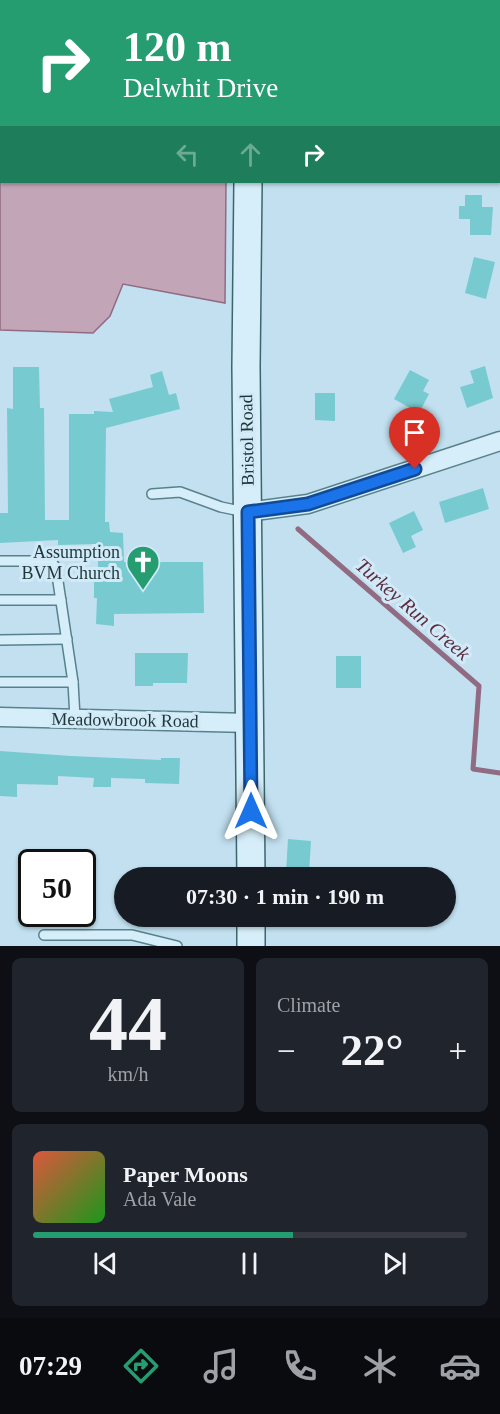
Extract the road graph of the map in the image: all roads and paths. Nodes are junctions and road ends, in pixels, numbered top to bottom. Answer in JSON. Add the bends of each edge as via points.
{"nodes":[{"id":1,"x":248,"y":183,"type":"edge"},
{"id":2,"x":500,"y":441,"type":"edge"},
{"id":3,"x":152,"y":494,"type":"dead end"},
{"id":4,"x":248,"y":512,"type":"junction"},
{"id":5,"x":0,"y":561,"type":"edge"},
{"id":6,"x":0,"y":600,"type":"edge"},
{"id":7,"x":62,"y":600,"type":"junction"},
{"id":8,"x":67,"y":639,"type":"junction"},
{"id":9,"x":0,"y":640,"type":"edge"},
{"id":10,"x":73,"y":681,"type":"junction"},
{"id":11,"x":0,"y":682,"type":"edge"},
{"id":12,"x":0,"y":717,"type":"edge"},
{"id":13,"x":75,"y":718,"type":"junction"},
{"id":14,"x":250,"y":723,"type":"junction"},
{"id":15,"x":251,"y":867,"type":"edge"},
{"id":16,"x":251,"y":927,"type":"edge"},
{"id":17,"x":44,"y":935,"type":"dead end"},
{"id":18,"x":177,"y":946,"type":"edge"},
{"id":19,"x":251,"y":946,"type":"edge"}],
"edges":[{"from":1,"to":4,"type":"main road","name":"Bristol Road"},
{"from":2,"to":4,"type":"street","via":[[308,504]]},
{"from":3,"to":4,"type":"lane","via":[[180,492]]},
{"from":4,"to":14,"type":"main road","name":"Bristol Road"},
{"from":5,"to":7,"type":"lane","via":[[51,561]]},
{"from":6,"to":7,"type":"lane"},
{"from":7,"to":8,"type":"lane"},
{"from":8,"to":9,"type":"lane"},
{"from":8,"to":10,"type":"lane"},
{"from":10,"to":11,"type":"lane"},
{"from":10,"to":13,"type":"lane"},
{"from":12,"to":13,"type":"street","name":"Meadowbrook Road"},
{"from":13,"to":14,"type":"street","name":"Meadowbrook Road"},
{"from":14,"to":15,"type":"main road","name":"Bristol Road"},
{"from":16,"to":19,"type":"main road"},
{"from":17,"to":18,"type":"lane","via":[[132,935]]}]}
